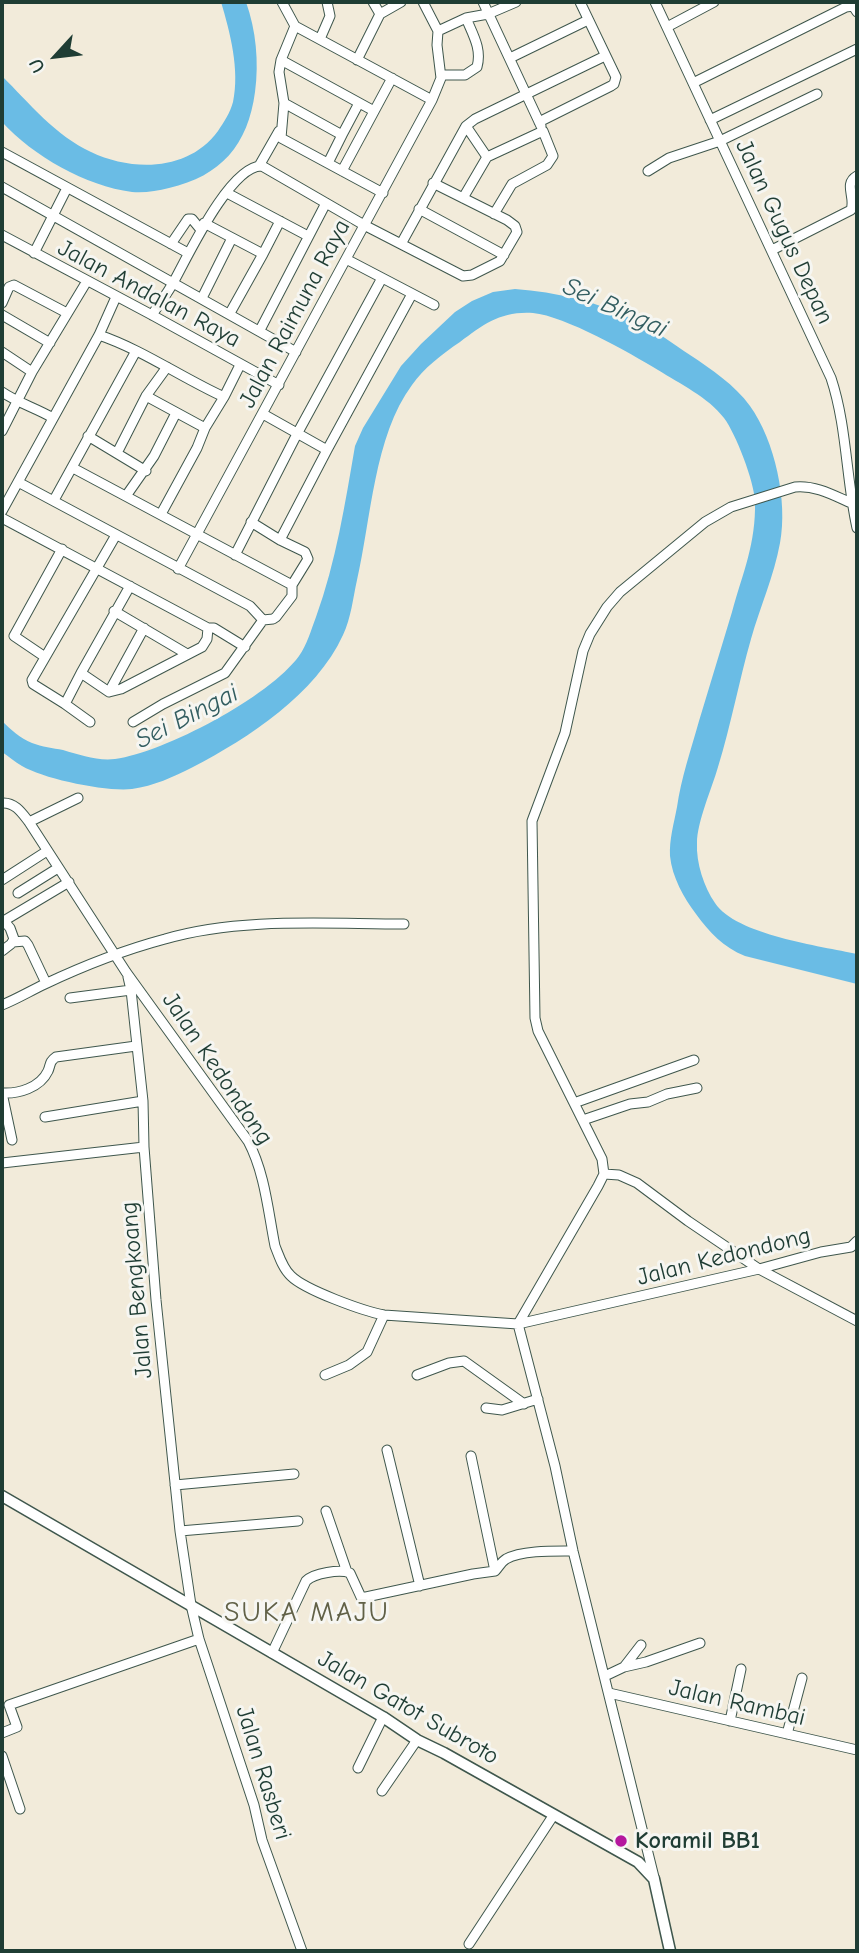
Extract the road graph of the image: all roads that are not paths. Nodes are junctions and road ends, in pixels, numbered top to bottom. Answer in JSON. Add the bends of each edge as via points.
{"nodes":[{"id":1,"x":282,"y":2,"type":"edge"},
{"id":2,"x":327,"y":2,"type":"edge"},
{"id":3,"x":373,"y":2,"type":"edge"},
{"id":4,"x":401,"y":2,"type":"edge"},
{"id":5,"x":423,"y":2,"type":"edge"},
{"id":6,"x":482,"y":2,"type":"edge"},
{"id":7,"x":516,"y":2,"type":"edge"},
{"id":8,"x":580,"y":2,"type":"edge"},
{"id":9,"x":655,"y":2,"type":"edge"},
{"id":10,"x":714,"y":2,"type":"edge"},
{"id":11,"x":857,"y":12,"type":"edge"},
{"id":12,"x":380,"y":14,"type":"junction"},
{"id":13,"x":488,"y":14,"type":"junction"},
{"id":14,"x":466,"y":18,"type":"junction"},
{"id":15,"x":588,"y":20,"type":"junction"},
{"id":16,"x":295,"y":26,"type":"junction"},
{"id":17,"x":667,"y":27,"type":"junction"},
{"id":18,"x":438,"y":31,"type":"junction"},
{"id":19,"x":320,"y":39,"type":"junction"},
{"id":20,"x":857,"y":49,"type":"edge"},
{"id":21,"x":604,"y":56,"type":"junction"},
{"id":22,"x":510,"y":58,"type":"junction"},
{"id":23,"x":281,"y":60,"type":"junction"},
{"id":24,"x":357,"y":60,"type":"junction"},
{"id":25,"x":441,"y":75,"type":"junction"},
{"id":26,"x":392,"y":78,"type":"junction"},
{"id":27,"x":693,"y":83,"type":"junction"},
{"id":28,"x":526,"y":94,"type":"junction"},
{"id":29,"x":817,"y":94,"type":"dead end"},
{"id":30,"x":432,"y":100,"type":"junction"},
{"id":31,"x":284,"y":103,"type":"junction"},
{"id":32,"x":359,"y":103,"type":"junction"},
{"id":33,"x":374,"y":111,"type":"junction"},
{"id":34,"x":710,"y":120,"type":"junction"},
{"id":35,"x":282,"y":126,"type":"junction"},
{"id":36,"x":466,"y":126,"type":"junction"},
{"id":37,"x":541,"y":127,"type":"junction"},
{"id":38,"x":342,"y":135,"type":"junction"},
{"id":39,"x":720,"y":141,"type":"junction"},
{"id":40,"x":2,"y":152,"type":"edge"},
{"id":41,"x":487,"y":157,"type":"junction"},
{"id":42,"x":328,"y":163,"type":"junction"},
{"id":43,"x":259,"y":166,"type":"junction"},
{"id":44,"x":342,"y":171,"type":"junction"},
{"id":45,"x":648,"y":171,"type":"dead end"},
{"id":46,"x":857,"y":176,"type":"edge"},
{"id":47,"x":433,"y":183,"type":"junction"},
{"id":48,"x":2,"y":187,"type":"edge"},
{"id":49,"x":67,"y":188,"type":"junction"},
{"id":50,"x":227,"y":193,"type":"junction"},
{"id":51,"x":383,"y":193,"type":"junction"},
{"id":52,"x":463,"y":198,"type":"junction"},
{"id":53,"x":326,"y":203,"type":"junction"},
{"id":54,"x":419,"y":209,"type":"junction"},
{"id":55,"x":494,"y":214,"type":"junction"},
{"id":56,"x":54,"y":215,"type":"junction"},
{"id":57,"x":280,"y":221,"type":"junction"},
{"id":58,"x":364,"y":225,"type":"junction"},
{"id":59,"x":203,"y":227,"type":"junction"},
{"id":60,"x":2,"y":235,"type":"edge"},
{"id":61,"x":308,"y":236,"type":"junction"},
{"id":62,"x":232,"y":238,"type":"junction"},
{"id":63,"x":171,"y":244,"type":"junction"},
{"id":64,"x":401,"y":244,"type":"junction"},
{"id":65,"x":772,"y":250,"type":"junction"},
{"id":66,"x":34,"y":253,"type":"junction"},
{"id":67,"x":188,"y":253,"type":"junction"},
{"id":68,"x":262,"y":254,"type":"junction"},
{"id":69,"x":504,"y":255,"type":"junction"},
{"id":70,"x":346,"y":259,"type":"junction"},
{"id":71,"x":382,"y":278,"type":"junction"},
{"id":72,"x":87,"y":281,"type":"junction"},
{"id":73,"x":173,"y":284,"type":"junction"},
{"id":74,"x":412,"y":294,"type":"junction"},
{"id":75,"x":116,"y":297,"type":"junction"},
{"id":76,"x":201,"y":298,"type":"junction"},
{"id":77,"x":2,"y":303,"type":"edge"},
{"id":78,"x":434,"y":305,"type":"dead end"},
{"id":79,"x":67,"y":313,"type":"junction"},
{"id":80,"x":230,"y":313,"type":"junction"},
{"id":81,"x":152,"y":314,"type":"junction"},
{"id":82,"x":2,"y":315,"type":"edge"},
{"id":83,"x":260,"y":330,"type":"junction"},
{"id":84,"x":99,"y":335,"type":"junction"},
{"id":85,"x":50,"y":343,"type":"junction"},
{"id":86,"x":136,"y":351,"type":"junction"},
{"id":87,"x":2,"y":352,"type":"edge"},
{"id":88,"x":296,"y":352,"type":"junction"},
{"id":89,"x":240,"y":365,"type":"junction"},
{"id":90,"x":167,"y":367,"type":"junction"},
{"id":91,"x":32,"y":372,"type":"junction"},
{"id":92,"x":279,"y":385,"type":"junction"},
{"id":93,"x":2,"y":392,"type":"edge"},
{"id":94,"x":146,"y":396,"type":"junction"},
{"id":95,"x":224,"y":397,"type":"junction"},
{"id":96,"x":18,"y":402,"type":"junction"},
{"id":97,"x":176,"y":413,"type":"junction"},
{"id":98,"x":263,"y":414,"type":"junction"},
{"id":99,"x":53,"y":418,"type":"junction"},
{"id":100,"x":205,"y":428,"type":"junction"},
{"id":101,"x":2,"y":431,"type":"edge"},
{"id":102,"x":296,"y":434,"type":"junction"},
{"id":103,"x":88,"y":436,"type":"junction"},
{"id":104,"x":327,"y":450,"type":"junction"},
{"id":105,"x":117,"y":453,"type":"junction"},
{"id":106,"x":72,"y":468,"type":"junction"},
{"id":107,"x":146,"y":471,"type":"junction"},
{"id":108,"x":18,"y":482,"type":"junction"},
{"id":109,"x":126,"y":496,"type":"junction"},
{"id":110,"x":54,"y":500,"type":"junction"},
{"id":111,"x":851,"y":503,"type":"junction"},
{"id":112,"x":2,"y":511,"type":"edge"},
{"id":113,"x":161,"y":514,"type":"junction"},
{"id":114,"x":2,"y":518,"type":"edge"},
{"id":115,"x":251,"y":522,"type":"junction"},
{"id":116,"x":857,"y":528,"type":"edge"},
{"id":117,"x":116,"y":535,"type":"junction"},
{"id":118,"x":197,"y":536,"type":"junction"},
{"id":119,"x":280,"y":540,"type":"junction"},
{"id":120,"x":62,"y":549,"type":"junction"},
{"id":121,"x":235,"y":555,"type":"junction"},
{"id":122,"x":98,"y":568,"type":"junction"},
{"id":123,"x":178,"y":569,"type":"junction"},
{"id":124,"x":292,"y":585,"type":"junction"},
{"id":125,"x":130,"y":586,"type":"junction"},
{"id":126,"x":114,"y":611,"type":"junction"},
{"id":127,"x":263,"y":620,"type":"junction"},
{"id":128,"x":144,"y":628,"type":"junction"},
{"id":129,"x":208,"y":628,"type":"junction"},
{"id":130,"x":245,"y":647,"type":"junction"},
{"id":131,"x":187,"y":654,"type":"junction"},
{"id":132,"x":45,"y":657,"type":"junction"},
{"id":133,"x":81,"y":673,"type":"junction"},
{"id":134,"x":109,"y":692,"type":"junction"},
{"id":135,"x":65,"y":704,"type":"junction"},
{"id":136,"x":90,"y":722,"type":"dead end"},
{"id":137,"x":133,"y":722,"type":"dead end"},
{"id":138,"x":78,"y":798,"type":"dead end"},
{"id":139,"x":2,"y":803,"type":"edge"},
{"id":140,"x":29,"y":822,"type":"junction"},
{"id":141,"x":47,"y":851,"type":"junction"},
{"id":142,"x":58,"y":868,"type":"junction"},
{"id":143,"x":2,"y":880,"type":"edge"},
{"id":144,"x":69,"y":882,"type":"junction"},
{"id":145,"x":18,"y":893,"type":"dead end"},
{"id":146,"x":3,"y":922,"type":"edge"},
{"id":147,"x":404,"y":924,"type":"dead end"},
{"id":148,"x":13,"y":942,"type":"junction"},
{"id":149,"x":2,"y":951,"type":"edge"},
{"id":150,"x":116,"y":955,"type":"junction"},
{"id":151,"x":126,"y":972,"type":"junction"},
{"id":152,"x":47,"y":983,"type":"junction"},
{"id":153,"x":131,"y":990,"type":"junction"},
{"id":154,"x":70,"y":998,"type":"dead end"},
{"id":155,"x":2,"y":1005,"type":"edge"},
{"id":156,"x":136,"y":1046,"type":"junction"},
{"id":157,"x":694,"y":1060,"type":"dead end"},
{"id":158,"x":697,"y":1088,"type":"dead end"},
{"id":159,"x":2,"y":1093,"type":"edge"},
{"id":160,"x":142,"y":1101,"type":"junction"},
{"id":161,"x":574,"y":1103,"type":"junction"},
{"id":162,"x":5,"y":1116,"type":"edge"},
{"id":163,"x":45,"y":1117,"type":"dead end"},
{"id":164,"x":583,"y":1120,"type":"junction"},
{"id":165,"x":12,"y":1140,"type":"dead end"},
{"id":166,"x":144,"y":1147,"type":"junction"},
{"id":167,"x":2,"y":1163,"type":"edge"},
{"id":168,"x":604,"y":1174,"type":"junction"},
{"id":169,"x":855,"y":1246,"type":"edge"},
{"id":170,"x":759,"y":1269,"type":"junction"},
{"id":171,"x":384,"y":1315,"type":"junction"},
{"id":172,"x":857,"y":1321,"type":"edge"},
{"id":173,"x":518,"y":1325,"type":"junction"},
{"id":174,"x":325,"y":1375,"type":"dead end"},
{"id":175,"x":417,"y":1375,"type":"dead end"},
{"id":176,"x":538,"y":1399,"type":"junction"},
{"id":177,"x":524,"y":1404,"type":"junction"},
{"id":178,"x":486,"y":1408,"type":"dead end"},
{"id":179,"x":387,"y":1450,"type":"dead end"},
{"id":180,"x":471,"y":1456,"type":"dead end"},
{"id":181,"x":294,"y":1474,"type":"dead end"},
{"id":182,"x":176,"y":1485,"type":"junction"},
{"id":183,"x":2,"y":1496,"type":"edge"},
{"id":184,"x":326,"y":1511,"type":"dead end"},
{"id":185,"x":298,"y":1521,"type":"dead end"},
{"id":186,"x":180,"y":1531,"type":"junction"},
{"id":187,"x":573,"y":1551,"type":"junction"},
{"id":188,"x":495,"y":1571,"type":"junction"},
{"id":189,"x":346,"y":1572,"type":"junction"},
{"id":190,"x":420,"y":1586,"type":"junction"},
{"id":191,"x":191,"y":1605,"type":"junction"},
{"id":192,"x":200,"y":1639,"type":"junction"},
{"id":193,"x":699,"y":1643,"type":"dead end"},
{"id":194,"x":641,"y":1645,"type":"dead end"},
{"id":195,"x":272,"y":1653,"type":"junction"},
{"id":196,"x":624,"y":1667,"type":"junction"},
{"id":197,"x":741,"y":1669,"type":"dead end"},
{"id":198,"x":605,"y":1676,"type":"junction"},
{"id":199,"x":802,"y":1678,"type":"dead end"},
{"id":200,"x":608,"y":1693,"type":"junction"},
{"id":201,"x":383,"y":1717,"type":"junction"},
{"id":202,"x":730,"y":1721,"type":"junction"},
{"id":203,"x":2,"y":1733,"type":"edge"},
{"id":204,"x":788,"y":1734,"type":"junction"},
{"id":205,"x":417,"y":1740,"type":"junction"},
{"id":206,"x":857,"y":1750,"type":"edge"},
{"id":207,"x":2,"y":1756,"type":"edge"},
{"id":208,"x":358,"y":1768,"type":"dead end"},
{"id":209,"x":382,"y":1791,"type":"dead end"},
{"id":210,"x":20,"y":1810,"type":"dead end"},
{"id":211,"x":553,"y":1816,"type":"junction"},
{"id":212,"x":654,"y":1879,"type":"junction"},
{"id":213,"x":469,"y":1944,"type":"dead end"},
{"id":214,"x":302,"y":1951,"type":"edge"},
{"id":215,"x":670,"y":1951,"type":"edge"}],
"edges":[{"from":1,"to":16,"type":"street"},
{"from":2,"to":19,"type":"street","via":[[330,16]]},
{"from":3,"to":12,"type":"street"},
{"from":4,"to":12,"type":"street"},
{"from":5,"to":18,"type":"street"},
{"from":6,"to":13,"type":"street"},
{"from":7,"to":13,"type":"street"},
{"from":8,"to":15,"type":"street"},
{"from":9,"to":17,"type":"street","name":"Jalan Gugus Depan"},
{"from":10,"to":17,"type":"street"},
{"from":11,"to":27,"type":"street","via":[[853,6],[846,7]]},
{"from":12,"to":24,"type":"street"},
{"from":13,"to":14,"type":"street"},
{"from":13,"to":22,"type":"street"},
{"from":14,"to":18,"type":"street"},
{"from":14,"to":25,"type":"street","via":[[480,55],[477,67],[466,75]]},
{"from":15,"to":21,"type":"street"},
{"from":15,"to":22,"type":"street"},
{"from":16,"to":19,"type":"street"},
{"from":16,"to":23,"type":"street"},
{"from":17,"to":27,"type":"street","name":"Jalan Gugus Depan"},
{"from":18,"to":25,"type":"street"},
{"from":19,"to":24,"type":"street"},
{"from":20,"to":34,"type":"street"},
{"from":21,"to":28,"type":"street"},
{"from":21,"to":37,"type":"street","via":[[615,76],[614,84]]},
{"from":22,"to":28,"type":"street"},
{"from":23,"to":31,"type":"street"},
{"from":23,"to":32,"type":"street"},
{"from":24,"to":26,"type":"street"},
{"from":25,"to":30,"type":"street","name":"Jalan Raimuna Raya"},
{"from":26,"to":30,"type":"street"},
{"from":26,"to":33,"type":"street"},
{"from":27,"to":34,"type":"street","name":"Jalan Gugus Depan"},
{"from":28,"to":36,"type":"street"},
{"from":28,"to":37,"type":"street"},
{"from":29,"to":39,"type":"street"},
{"from":30,"to":51,"type":"street","name":"Jalan Raimuna Raya"},
{"from":31,"to":35,"type":"street"},
{"from":31,"to":38,"type":"street"},
{"from":32,"to":33,"type":"street"},
{"from":32,"to":38,"type":"street"},
{"from":33,"to":44,"type":"street"},
{"from":34,"to":39,"type":"street","name":"Jalan Gugus Depan"},
{"from":35,"to":42,"type":"street","via":[[281,138]]},
{"from":35,"to":43,"type":"street"},
{"from":36,"to":41,"type":"street"},
{"from":36,"to":47,"type":"street"},
{"from":37,"to":41,"type":"street"},
{"from":37,"to":55,"type":"street","via":[[552,159],[512,184]]},
{"from":38,"to":42,"type":"street"},
{"from":39,"to":45,"type":"street","via":[[668,158]]},
{"from":39,"to":65,"type":"street","name":"Jalan Gugus Depan"},
{"from":40,"to":49,"type":"street"},
{"from":41,"to":52,"type":"street"},
{"from":42,"to":44,"type":"street"},
{"from":43,"to":50,"type":"street","via":[[250,169]]},
{"from":43,"to":53,"type":"street"},
{"from":44,"to":51,"type":"street"},
{"from":46,"to":65,"type":"street","via":[[850,184],[851,210]]},
{"from":47,"to":52,"type":"street"},
{"from":47,"to":54,"type":"street"},
{"from":48,"to":56,"type":"street"},
{"from":49,"to":56,"type":"street"},
{"from":49,"to":63,"type":"street"},
{"from":50,"to":57,"type":"street"},
{"from":50,"to":59,"type":"street"},
{"from":51,"to":58,"type":"street","name":"Jalan Raimuna Raya"},
{"from":52,"to":55,"type":"street"},
{"from":53,"to":58,"type":"street"},
{"from":53,"to":61,"type":"street"},
{"from":54,"to":64,"type":"street"},
{"from":54,"to":69,"type":"street"},
{"from":55,"to":69,"type":"street","via":[[512,223],[517,232]]},
{"from":56,"to":66,"type":"street"},
{"from":56,"to":73,"type":"street"},
{"from":57,"to":61,"type":"street"},
{"from":57,"to":68,"type":"street"},
{"from":58,"to":64,"type":"street"},
{"from":58,"to":70,"type":"street","name":"Jalan Raimuna Raya"},
{"from":59,"to":62,"type":"street"},
{"from":59,"to":63,"type":"street","via":[[188,219]]},
{"from":59,"to":67,"type":"street"},
{"from":60,"to":66,"type":"street","name":"Jalan Andalan Raya"},
{"from":61,"to":83,"type":"street"},
{"from":62,"to":68,"type":"street"},
{"from":62,"to":76,"type":"street"},
{"from":63,"to":67,"type":"street"},
{"from":64,"to":69,"type":"street","via":[[466,276]]},
{"from":65,"to":111,"type":"street","name":"Jalan Gugus Depan","via":[[836,393]]},
{"from":66,"to":72,"type":"street","name":"Jalan Andalan Raya"},
{"from":67,"to":73,"type":"street"},
{"from":68,"to":80,"type":"street"},
{"from":70,"to":71,"type":"street"},
{"from":70,"to":88,"type":"street","name":"Jalan Raimuna Raya"},
{"from":71,"to":74,"type":"street"},
{"from":71,"to":102,"type":"street"},
{"from":72,"to":75,"type":"street","name":"Jalan Andalan Raya"},
{"from":72,"to":79,"type":"street"},
{"from":73,"to":76,"type":"street"},
{"from":73,"to":81,"type":"street"},
{"from":74,"to":78,"type":"street"},
{"from":74,"to":104,"type":"street"},
{"from":75,"to":81,"type":"street","name":"Jalan Andalan Raya"},
{"from":75,"to":84,"type":"street"},
{"from":76,"to":80,"type":"street"},
{"from":77,"to":79,"type":"street","via":[[14,285]]},
{"from":79,"to":85,"type":"street"},
{"from":80,"to":83,"type":"street"},
{"from":81,"to":89,"type":"street","name":"Jalan Andalan Raya"},
{"from":82,"to":85,"type":"street"},
{"from":83,"to":88,"type":"street"},
{"from":84,"to":86,"type":"street"},
{"from":84,"to":99,"type":"street"},
{"from":85,"to":91,"type":"street"},
{"from":86,"to":90,"type":"street"},
{"from":86,"to":103,"type":"street"},
{"from":87,"to":91,"type":"street"},
{"from":88,"to":92,"type":"street","name":"Jalan Raimuna Raya"},
{"from":89,"to":92,"type":"street","name":"Jalan Andalan Raya"},
{"from":89,"to":95,"type":"street"},
{"from":90,"to":94,"type":"street"},
{"from":90,"to":95,"type":"street"},
{"from":91,"to":96,"type":"street"},
{"from":92,"to":98,"type":"street","name":"Jalan Raimuna Raya"},
{"from":93,"to":96,"type":"street"},
{"from":94,"to":97,"type":"street"},
{"from":94,"to":105,"type":"street"},
{"from":95,"to":100,"type":"street"},
{"from":96,"to":99,"type":"street"},
{"from":96,"to":101,"type":"street"},
{"from":97,"to":100,"type":"street"},
{"from":97,"to":107,"type":"street"},
{"from":98,"to":102,"type":"street"},
{"from":98,"to":118,"type":"street","name":"Jalan Raimuna Raya"},
{"from":99,"to":108,"type":"street"},
{"from":100,"to":113,"type":"street"},
{"from":102,"to":104,"type":"street"},
{"from":102,"to":115,"type":"street"},
{"from":103,"to":105,"type":"street"},
{"from":103,"to":106,"type":"street"},
{"from":104,"to":119,"type":"street"},
{"from":105,"to":107,"type":"street"},
{"from":106,"to":109,"type":"street"},
{"from":106,"to":110,"type":"street"},
{"from":107,"to":109,"type":"street"},
{"from":108,"to":110,"type":"street"},
{"from":108,"to":112,"type":"street"},
{"from":109,"to":113,"type":"street"},
{"from":110,"to":117,"type":"street"},
{"from":111,"to":116,"type":"street","name":"Jalan Gugus Depan"},
{"from":111,"to":161,"type":"street","via":[[803,487],[731,507],[705,522],[620,592],[590,634],[565,733],[532,821],[535,1018]]},
{"from":113,"to":118,"type":"street"},
{"from":114,"to":120,"type":"street"},
{"from":115,"to":119,"type":"street"},
{"from":115,"to":121,"type":"street"},
{"from":117,"to":122,"type":"street"},
{"from":117,"to":123,"type":"street"},
{"from":118,"to":121,"type":"street"},
{"from":118,"to":123,"type":"street","name":"Jalan Raimuna Raya"},
{"from":119,"to":124,"type":"street","via":[[307,555]]},
{"from":120,"to":122,"type":"street"},
{"from":120,"to":132,"type":"street","via":[[14,636]]},
{"from":121,"to":124,"type":"street"},
{"from":122,"to":125,"type":"street"},
{"from":122,"to":132,"type":"street"},
{"from":123,"to":127,"type":"street","via":[[250,606]]},
{"from":124,"to":127,"type":"street","via":[[292,596],[280,613]]},
{"from":125,"to":126,"type":"street"},
{"from":125,"to":129,"type":"street"},
{"from":126,"to":128,"type":"street"},
{"from":126,"to":133,"type":"street"},
{"from":127,"to":130,"type":"street"},
{"from":128,"to":131,"type":"street"},
{"from":128,"to":134,"type":"street"},
{"from":129,"to":130,"type":"street"},
{"from":129,"to":131,"type":"street","via":[[202,647]]},
{"from":130,"to":137,"type":"street","via":[[225,673]]},
{"from":131,"to":134,"type":"street"},
{"from":132,"to":135,"type":"street","via":[[32,683]]},
{"from":133,"to":134,"type":"street"},
{"from":133,"to":135,"type":"street"},
{"from":135,"to":136,"type":"street"},
{"from":138,"to":140,"type":"street"},
{"from":139,"to":140,"type":"street","name":"Jalan Kedondong","via":[[18,808]]},
{"from":140,"to":141,"type":"street","name":"Jalan Kedondong"},
{"from":141,"to":142,"type":"street","name":"Jalan Kedondong"},
{"from":141,"to":143,"type":"street"},
{"from":142,"to":144,"type":"street","name":"Jalan Kedondong"},
{"from":142,"to":145,"type":"street"},
{"from":144,"to":146,"type":"street"},
{"from":144,"to":150,"type":"street","name":"Jalan Kedondong"},
{"from":146,"to":148,"type":"street"},
{"from":147,"to":150,"type":"street","via":[[213,928]]},
{"from":148,"to":149,"type":"street"},
{"from":148,"to":152,"type":"street","via":[[25,941]]},
{"from":150,"to":151,"type":"street","name":"Jalan Kedondong"},
{"from":150,"to":152,"type":"street"},
{"from":151,"to":153,"type":"street","name":"Jalan Bengkoang"},
{"from":151,"to":171,"type":"street","name":"Jalan Kedondong","via":[[256,1155],[275,1246],[290,1276],[311,1289]]},
{"from":152,"to":155,"type":"street"},
{"from":153,"to":154,"type":"street"},
{"from":153,"to":156,"type":"street","name":"Jalan Bengkoang"},
{"from":156,"to":159,"type":"street","via":[[56,1057],[46,1074],[28,1089]]},
{"from":156,"to":160,"type":"street","name":"Jalan Bengkoang"},
{"from":157,"to":161,"type":"street"},
{"from":158,"to":164,"type":"street"},
{"from":159,"to":162,"type":"street"},
{"from":160,"to":163,"type":"street"},
{"from":160,"to":166,"type":"street","name":"Jalan Bengkoang"},
{"from":161,"to":164,"type":"street"},
{"from":162,"to":165,"type":"street"},
{"from":164,"to":168,"type":"street","via":[[602,1159]]},
{"from":166,"to":167,"type":"street"},
{"from":166,"to":182,"type":"street","name":"Jalan Bengkoang"},
{"from":168,"to":170,"type":"street","via":[[638,1183]]},
{"from":168,"to":173,"type":"street"},
{"from":169,"to":170,"type":"street","name":"Jalan Kedondong"},
{"from":170,"to":172,"type":"street"},
{"from":170,"to":173,"type":"street","name":"Jalan Kedondong"},
{"from":171,"to":173,"type":"street","name":"Jalan Kedondong"},
{"from":171,"to":174,"type":"street","via":[[367,1352]]},
{"from":173,"to":176,"type":"street"},
{"from":175,"to":177,"type":"street","via":[[464,1361]]},
{"from":176,"to":177,"type":"street"},
{"from":176,"to":187,"type":"street"},
{"from":177,"to":178,"type":"street","via":[[502,1410]]},
{"from":179,"to":190,"type":"street"},
{"from":180,"to":188,"type":"street"},
{"from":181,"to":182,"type":"street"},
{"from":182,"to":186,"type":"street","name":"Jalan Bengkoang"},
{"from":183,"to":191,"type":"main road","name":"Jalan Gatot Subroto"},
{"from":184,"to":189,"type":"street"},
{"from":185,"to":186,"type":"street"},
{"from":186,"to":191,"type":"street","name":"Jalan Bengkoang"},
{"from":187,"to":188,"type":"street","via":[[510,1557]]},
{"from":187,"to":198,"type":"street"},
{"from":188,"to":190,"type":"street"},
{"from":189,"to":190,"type":"street","via":[[360,1597]]},
{"from":189,"to":195,"type":"street","via":[[307,1579]]},
{"from":191,"to":192,"type":"street","name":"Jalan Rasberi"},
{"from":191,"to":195,"type":"main road","name":"Jalan Gatot Subroto"},
{"from":192,"to":203,"type":"street","via":[[9,1704],[17,1727]]},
{"from":192,"to":214,"type":"street","name":"Jalan Rasberi","via":[[262,1840]]},
{"from":193,"to":196,"type":"street"},
{"from":194,"to":196,"type":"street"},
{"from":195,"to":201,"type":"main road","name":"Jalan Gatot Subroto"},
{"from":196,"to":198,"type":"street"},
{"from":197,"to":202,"type":"street"},
{"from":198,"to":200,"type":"street"},
{"from":199,"to":204,"type":"street"},
{"from":200,"to":202,"type":"street","name":"Jalan Rambai"},
{"from":200,"to":212,"type":"street"},
{"from":201,"to":205,"type":"main road","name":"Jalan Gatot Subroto"},
{"from":201,"to":208,"type":"street"},
{"from":202,"to":204,"type":"street","name":"Jalan Rambai"},
{"from":204,"to":206,"type":"street","name":"Jalan Rambai"},
{"from":205,"to":209,"type":"street"},
{"from":205,"to":211,"type":"main road","name":"Jalan Gatot Subroto"},
{"from":207,"to":210,"type":"street"},
{"from":211,"to":212,"type":"main road","name":"Jalan Gatot Subroto","via":[[625,1854]]},
{"from":211,"to":213,"type":"street"},
{"from":212,"to":215,"type":"main road"}]}
